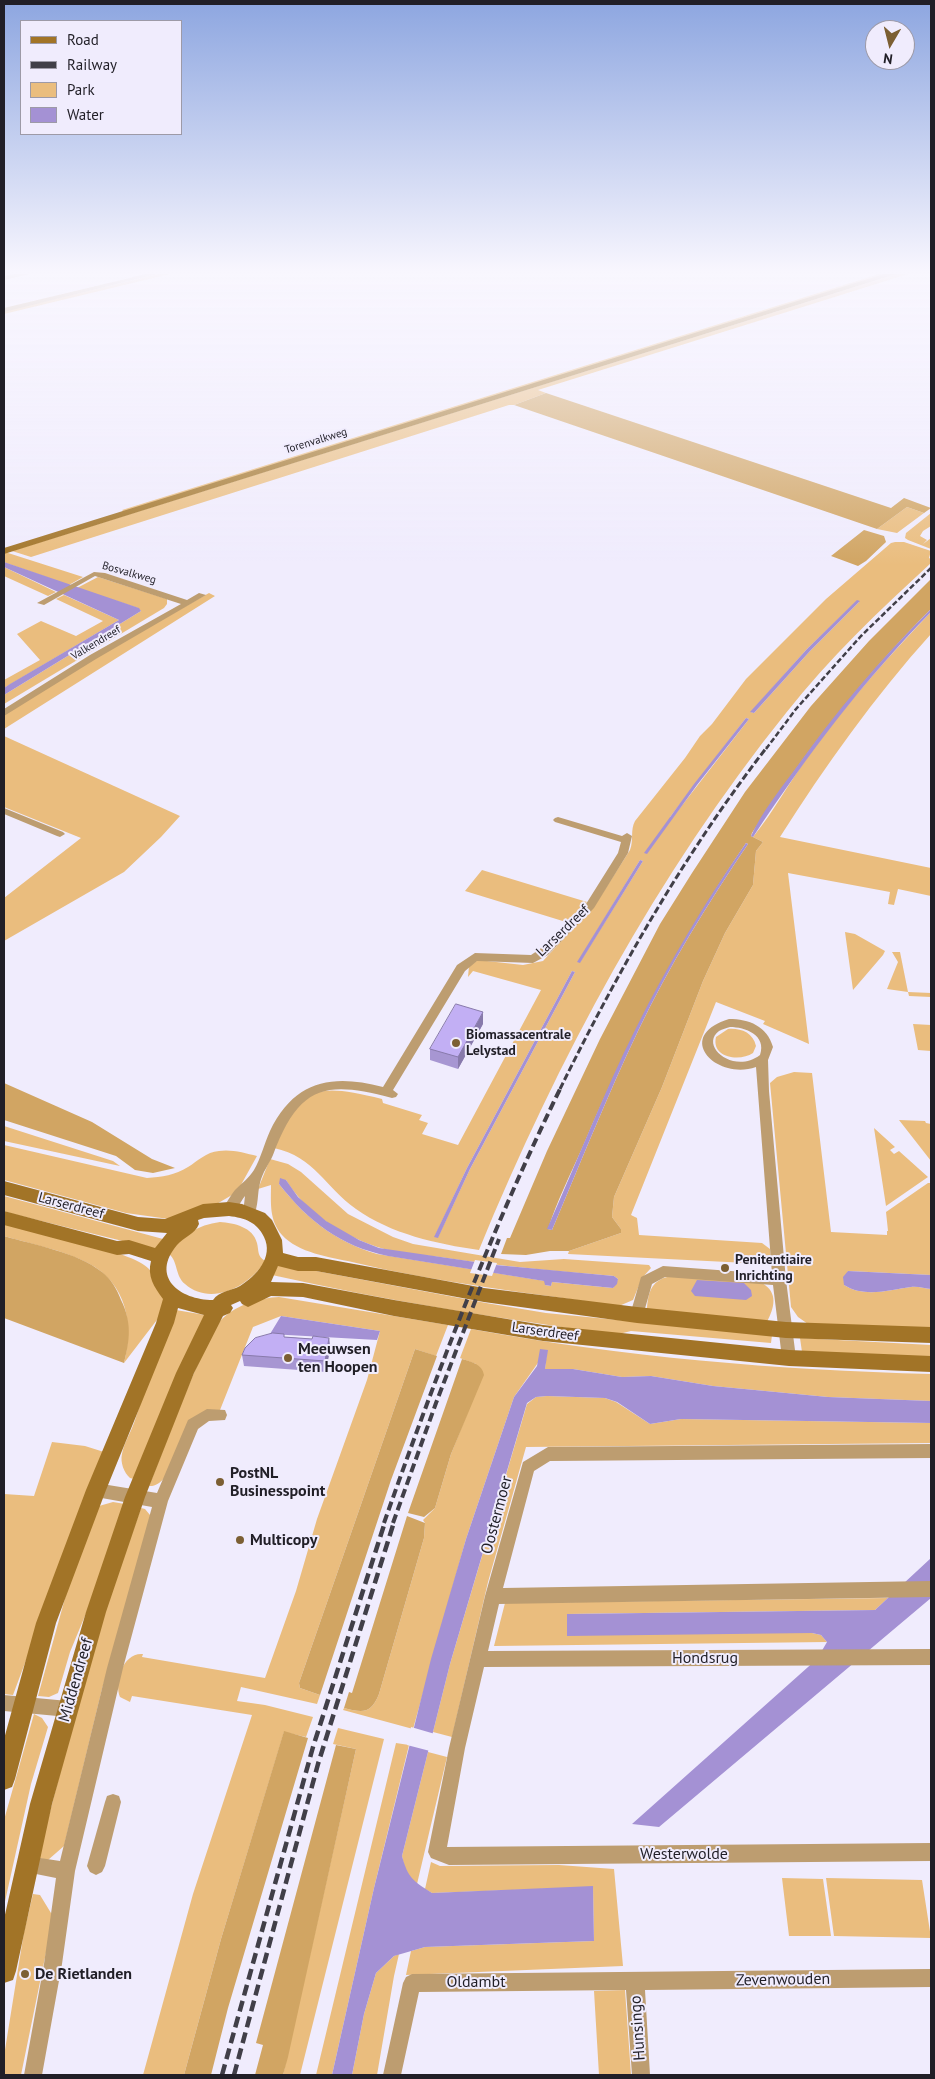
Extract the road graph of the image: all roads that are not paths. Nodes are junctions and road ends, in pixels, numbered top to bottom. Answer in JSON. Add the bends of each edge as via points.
{"nodes":[{"id":1,"x":582,"y":371,"type":"edge"},
{"id":2,"x":4,"y":551,"type":"edge"},
{"id":3,"x":198,"y":594,"type":"dead end"},
{"id":4,"x":184,"y":602,"type":"junction"},
{"id":5,"x":41,"y":603,"type":"dead end"},
{"id":6,"x":4,"y":706,"type":"edge"},
{"id":7,"x":4,"y":713,"type":"edge"},
{"id":8,"x":4,"y":811,"type":"edge"},
{"id":9,"x":558,"y":820,"type":"dead end"},
{"id":10,"x":60,"y":834,"type":"dead end"},
{"id":11,"x":762,"y":1060,"type":"junction"},
{"id":12,"x":254,"y":1180,"type":"junction"},
{"id":13,"x":4,"y":1188,"type":"edge"},
{"id":14,"x":227,"y":1212,"type":"junction"},
{"id":15,"x":249,"y":1213,"type":"junction"},
{"id":16,"x":4,"y":1218,"type":"edge"},
{"id":17,"x":174,"y":1229,"type":"junction"},
{"id":18,"x":274,"y":1253,"type":"junction"},
{"id":19,"x":158,"y":1261,"type":"junction"},
{"id":20,"x":779,"y":1280,"type":"junction"},
{"id":21,"x":260,"y":1286,"type":"junction"},
{"id":22,"x":172,"y":1297,"type":"junction"},
{"id":23,"x":220,"y":1304,"type":"junction"},
{"id":24,"x":637,"y":1314,"type":"junction"},
{"id":25,"x":786,"y":1330,"type":"junction"},
{"id":26,"x":931,"y":1335,"type":"edge"},
{"id":27,"x":789,"y":1358,"type":"junction"},
{"id":28,"x":931,"y":1364,"type":"edge"},
{"id":29,"x":220,"y":1415,"type":"dead end"},
{"id":30,"x":931,"y":1451,"type":"edge"},
{"id":31,"x":96,"y":1490,"type":"junction"},
{"id":32,"x":135,"y":1497,"type":"junction"},
{"id":33,"x":161,"y":1502,"type":"junction"},
{"id":34,"x":931,"y":1589,"type":"edge"},
{"id":35,"x":493,"y":1596,"type":"junction"},
{"id":36,"x":931,"y":1657,"type":"edge"},
{"id":37,"x":479,"y":1660,"type":"junction"},
{"id":38,"x":14,"y":1704,"type":"edge"},
{"id":39,"x":68,"y":1709,"type":"junction"},
{"id":40,"x":4,"y":1779,"type":"edge"},
{"id":41,"x":113,"y":1802,"type":"dead end"},
{"id":42,"x":437,"y":1852,"type":"joint"},
{"id":43,"x":931,"y":1852,"type":"edge"},
{"id":44,"x":27,"y":1865,"type":"junction"},
{"id":45,"x":96,"y":1866,"type":"dead end"},
{"id":46,"x":66,"y":1872,"type":"junction"},
{"id":47,"x":4,"y":1971,"type":"edge"},
{"id":48,"x":931,"y":1978,"type":"edge"},
{"id":49,"x":635,"y":1982,"type":"junction"},
{"id":50,"x":33,"y":2075,"type":"edge"},
{"id":51,"x":392,"y":2075,"type":"edge"},
{"id":52,"x":641,"y":2075,"type":"edge"}],
"edges":[{"from":1,"to":2,"type":"main road","name":"Torenvalkweg"},
{"from":3,"to":4,"type":"street","name":"Valkendreef"},
{"from":4,"to":5,"type":"street","name":"Bosvalkweg","via":[[94,574]]},
{"from":4,"to":6,"type":"street","name":"Valkendreef"},
{"from":4,"to":7,"type":"street","name":"Valkendreef"},
{"from":8,"to":10,"type":"street"},
{"from":9,"to":12,"type":"street","name":"Larserdreef","via":[[626,838],[623,853],[590,906],[533,959],[475,957],[462,968],[389,1093],[338,1083],[318,1086],[304,1094],[292,1104]]},
{"from":11,"to":11,"type":"street","via":[[766,1054],[766,1040],[747,1025],[720,1025],[708,1035],[709,1050],[723,1063],[744,1066]]},
{"from":11,"to":20,"type":"street"},
{"from":12,"to":14,"type":"street","name":"Larserdreef"},
{"from":12,"to":15,"type":"street","name":"Larserdreef"},
{"from":13,"to":17,"type":"main road","name":"Larserdreef","via":[[138,1224],[148,1231]]},
{"from":14,"to":15,"type":"main road"},
{"from":14,"to":17,"type":"main road"},
{"from":14,"to":18,"type":"main road","via":[[255,1226],[263,1235],[267,1251]]},
{"from":15,"to":18,"type":"main road","via":[[266,1225],[274,1240]]},
{"from":16,"to":19,"type":"main road","name":"Larserdreef"},
{"from":17,"to":19,"type":"main road"},
{"from":18,"to":21,"type":"main road","via":[[270,1269]]},
{"from":18,"to":24,"type":"main road","name":"Larserdreef","via":[[298,1264],[316,1264],[484,1295]]},
{"from":19,"to":22,"type":"main road","via":[[161,1282]]},
{"from":19,"to":23,"type":"main road","via":[[165,1264],[171,1282],[185,1294]]},
{"from":20,"to":24,"type":"street","via":[[663,1270],[646,1282]]},
{"from":20,"to":25,"type":"street"},
{"from":21,"to":23,"type":"main road","via":[[239,1304]]},
{"from":21,"to":27,"type":"main road","name":"Larserdreef","via":[[303,1290],[543,1333]]},
{"from":22,"to":23,"type":"main road","via":[[192,1306]]},
{"from":22,"to":31,"type":"main road","via":[[165,1323]]},
{"from":23,"to":32,"type":"main road","name":"Middendreef","via":[[185,1374]]},
{"from":24,"to":25,"type":"main road","name":"Larserdreef"},
{"from":25,"to":26,"type":"main road","name":"Larserdreef"},
{"from":25,"to":27,"type":"street"},
{"from":27,"to":28,"type":"main road","name":"Larserdreef"},
{"from":29,"to":33,"type":"street","via":[[207,1415],[193,1425]]},
{"from":30,"to":35,"type":"street","name":"Oostermoer","via":[[548,1454],[528,1467]]},
{"from":31,"to":32,"type":"street"},
{"from":31,"to":38,"type":"main road"},
{"from":32,"to":33,"type":"street"},
{"from":32,"to":39,"type":"main road","name":"Middendreef","via":[[96,1612]]},
{"from":33,"to":46,"type":"street","via":[[115,1668]]},
{"from":34,"to":35,"type":"street"},
{"from":35,"to":37,"type":"street","name":"Oostermoer"},
{"from":36,"to":37,"type":"street","name":"Hondsrug"},
{"from":37,"to":42,"type":"street","name":"Oostermoer","via":[[457,1748]]},
{"from":38,"to":39,"type":"street"},
{"from":38,"to":40,"type":"main road"},
{"from":39,"to":44,"type":"main road","name":"Middendreef"},
{"from":41,"to":45,"type":"street"},
{"from":42,"to":43,"type":"street","name":"Westerwolde","via":[[459,1856]]},
{"from":44,"to":46,"type":"street"},
{"from":44,"to":47,"type":"main road","name":"Middendreef"},
{"from":46,"to":50,"type":"street"},
{"from":48,"to":49,"type":"street","name":"Zevenwouden"},
{"from":49,"to":51,"type":"street","name":"Oldambt","via":[[412,1983]]},
{"from":49,"to":52,"type":"street","name":"Hunsingo"}]}
